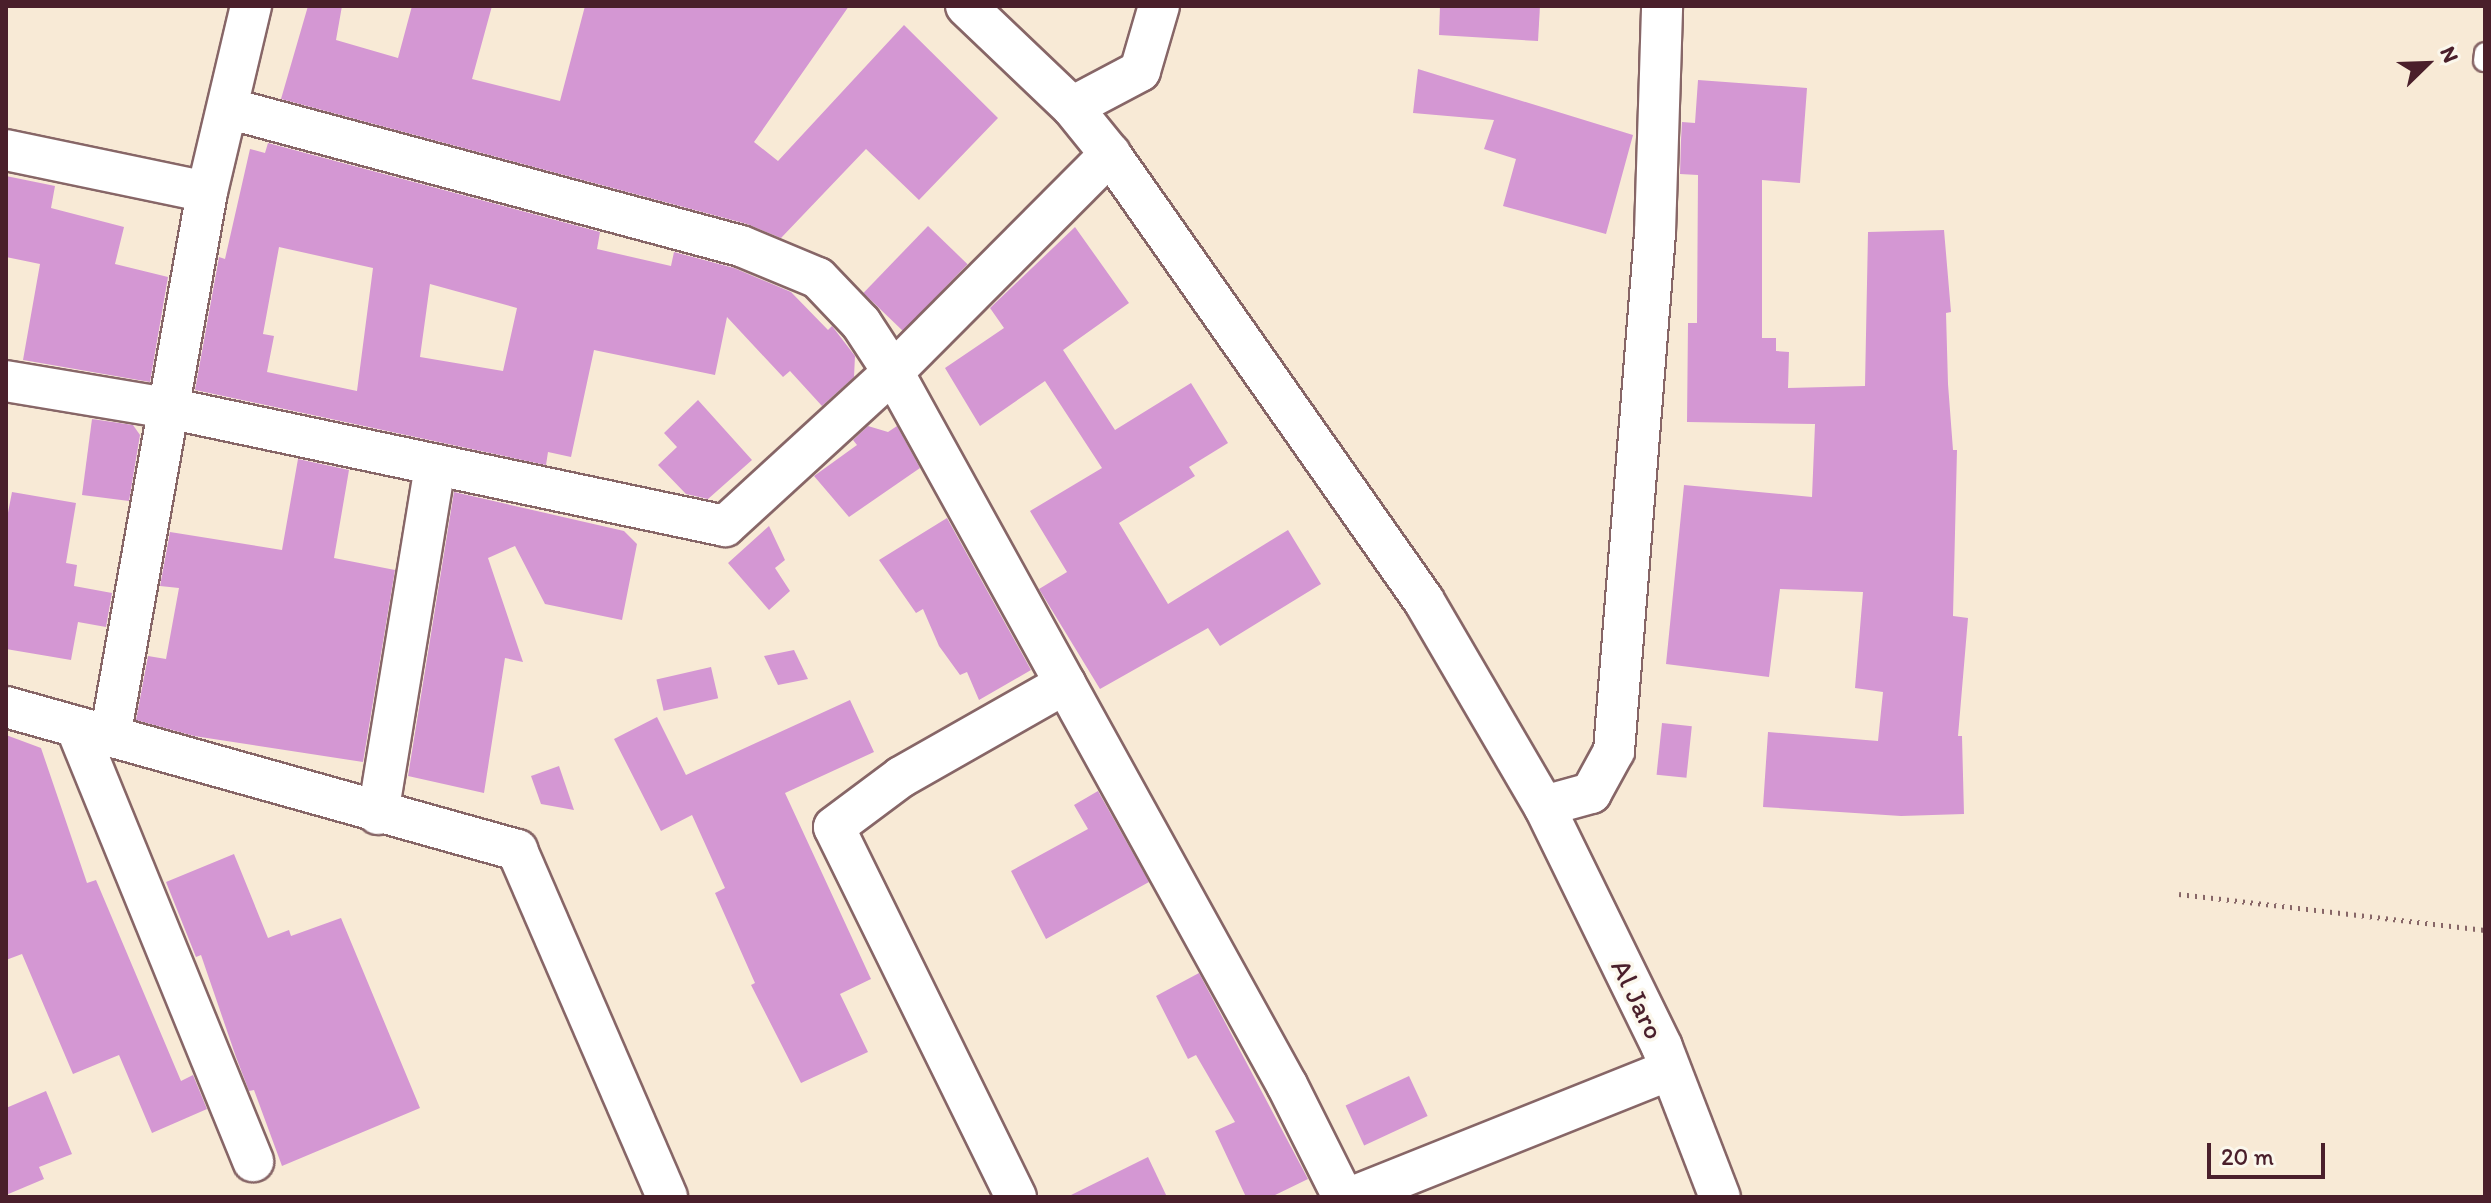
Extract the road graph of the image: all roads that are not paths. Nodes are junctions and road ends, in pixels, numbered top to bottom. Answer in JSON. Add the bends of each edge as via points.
{"nodes":[{"id":1,"x":251,"y":6,"type":"edge"},
{"id":2,"x":966,"y":6,"type":"edge"},
{"id":3,"x":1159,"y":6,"type":"edge"},
{"id":4,"x":1662,"y":6,"type":"edge"},
{"id":5,"x":2485,"y":53,"type":"edge"},
{"id":6,"x":2484,"y":61,"type":"edge"},
{"id":7,"x":1072,"y":107,"type":"junction"},
{"id":8,"x":231,"y":109,"type":"junction"},
{"id":9,"x":6,"y":150,"type":"edge"},
{"id":10,"x":1110,"y":154,"type":"junction"},
{"id":11,"x":207,"y":192,"type":"junction"},
{"id":12,"x":893,"y":372,"type":"junction"},
{"id":13,"x":6,"y":381,"type":"edge"},
{"id":14,"x":168,"y":408,"type":"junction"},
{"id":15,"x":435,"y":466,"type":"junction"},
{"id":16,"x":1065,"y":684,"type":"junction"},
{"id":17,"x":6,"y":707,"type":"edge"},
{"id":18,"x":93,"y":732,"type":"junction"},
{"id":19,"x":1544,"y":806,"type":"junction"},
{"id":20,"x":378,"y":814,"type":"junction"},
{"id":21,"x":1670,"y":1070,"type":"junction"},
{"id":22,"x":253,"y":1161,"type":"dead end"},
{"id":23,"x":667,"y":1197,"type":"edge"},
{"id":24,"x":1016,"y":1197,"type":"edge"},
{"id":25,"x":1343,"y":1197,"type":"edge"},
{"id":26,"x":1352,"y":1197,"type":"edge"},
{"id":27,"x":1720,"y":1197,"type":"edge"}],
"edges":[{"from":1,"to":8,"type":"street"},
{"from":2,"to":7,"type":"street","name":"Al Jaro"},
{"from":3,"to":7,"type":"street","via":[[1140,71]]},
{"from":4,"to":19,"type":"street","via":[[1655,233],[1614,751],[1591,793]]},
{"from":5,"to":6,"type":"lane"},
{"from":7,"to":10,"type":"street","name":"Al Jaro"},
{"from":8,"to":11,"type":"street"},
{"from":8,"to":12,"type":"street","via":[[741,246],[818,278],[861,323]]},
{"from":9,"to":11,"type":"street"},
{"from":10,"to":12,"type":"street"},
{"from":10,"to":19,"type":"street","name":"Al Jaro","via":[[1424,601]]},
{"from":11,"to":14,"type":"street"},
{"from":12,"to":15,"type":"street","via":[[725,526]]},
{"from":12,"to":16,"type":"street"},
{"from":13,"to":14,"type":"street"},
{"from":14,"to":15,"type":"street"},
{"from":14,"to":18,"type":"street"},
{"from":15,"to":20,"type":"street"},
{"from":16,"to":24,"type":"street","via":[[901,777],[834,827]]},
{"from":16,"to":25,"type":"street","via":[[1287,1085]]},
{"from":17,"to":18,"type":"street"},
{"from":18,"to":20,"type":"street"},
{"from":18,"to":22,"type":"street"},
{"from":19,"to":21,"type":"street","name":"Al Jaro"},
{"from":20,"to":23,"type":"street","via":[[517,850]]},
{"from":21,"to":26,"type":"street"},
{"from":21,"to":27,"type":"street","name":"Al Jaro"}]}
